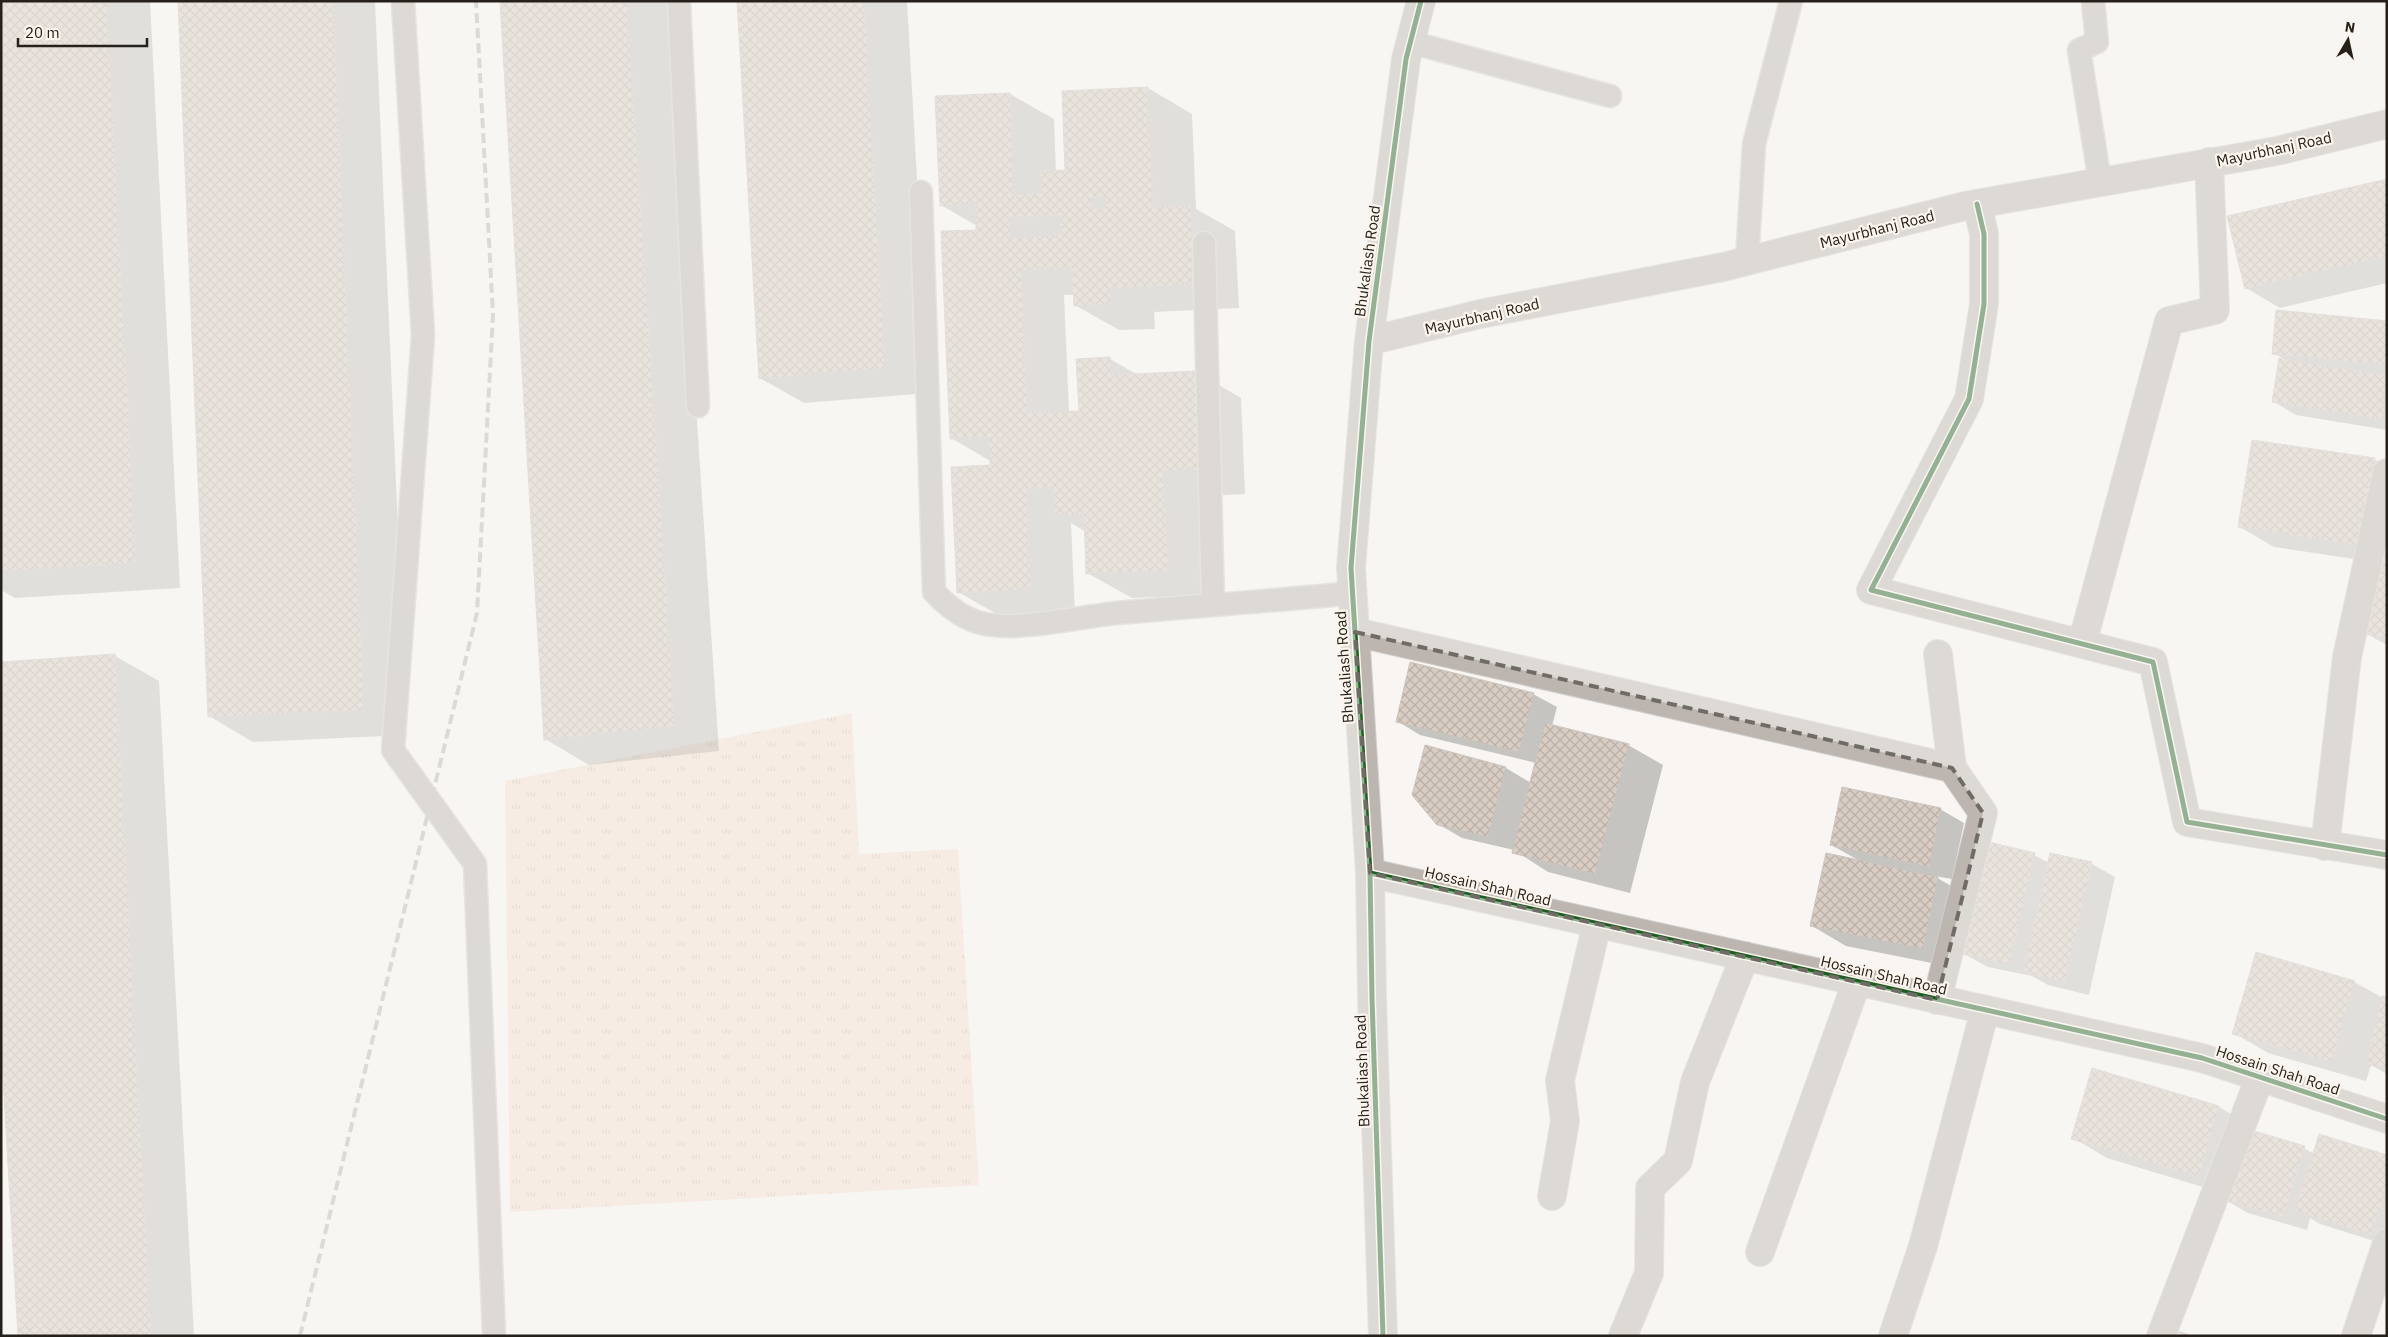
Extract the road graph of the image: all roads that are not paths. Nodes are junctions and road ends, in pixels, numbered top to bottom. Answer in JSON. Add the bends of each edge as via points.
{"nodes":[{"id":1,"x":403,"y":1,"type":"edge"},
{"id":2,"x":679,"y":1,"type":"edge"},
{"id":3,"x":1421,"y":1,"type":"edge"},
{"id":4,"x":1791,"y":1,"type":"edge"},
{"id":5,"x":2093,"y":1,"type":"edge"},
{"id":6,"x":1410,"y":42,"type":"junction"},
{"id":7,"x":1610,"y":96,"type":"dead end"},
{"id":8,"x":2387,"y":124,"type":"edge"},
{"id":9,"x":2209,"y":162,"type":"junction"},
{"id":10,"x":2100,"y":182,"type":"junction"},
{"id":11,"x":921,"y":192,"type":"dead end"},
{"id":12,"x":1977,"y":204,"type":"junction"},
{"id":13,"x":1204,"y":243,"type":"dead end"},
{"id":14,"x":1747,"y":262,"type":"junction"},
{"id":15,"x":1369,"y":342,"type":"junction"},
{"id":16,"x":698,"y":406,"type":"dead end"},
{"id":17,"x":2387,"y":473,"type":"edge"},
{"id":18,"x":1352,"y":593,"type":"junction"},
{"id":19,"x":1214,"y":605,"type":"junction"},
{"id":20,"x":1355,"y":632,"type":"junction"},
{"id":21,"x":2082,"y":644,"type":"junction"},
{"id":22,"x":1938,"y":654,"type":"dead end"},
{"id":23,"x":1952,"y":768,"type":"junction"},
{"id":24,"x":2325,"y":846,"type":"junction"},
{"id":25,"x":2387,"y":855,"type":"edge"},
{"id":26,"x":1370,"y":872,"type":"junction"},
{"id":27,"x":1598,"y":924,"type":"junction"},
{"id":28,"x":1745,"y":956,"type":"junction"},
{"id":29,"x":1857,"y":981,"type":"junction"},
{"id":30,"x":1938,"y":1000,"type":"junction"},
{"id":31,"x":1985,"y":1010,"type":"junction"},
{"id":32,"x":2260,"y":1078,"type":"junction"},
{"id":33,"x":2387,"y":1119,"type":"edge"},
{"id":34,"x":1552,"y":1196,"type":"dead end"},
{"id":35,"x":2387,"y":1243,"type":"edge"},
{"id":36,"x":1760,"y":1252,"type":"dead end"},
{"id":37,"x":494,"y":1336,"type":"edge"},
{"id":38,"x":1383,"y":1336,"type":"edge"},
{"id":39,"x":1623,"y":1336,"type":"edge"},
{"id":40,"x":1893,"y":1336,"type":"edge"},
{"id":41,"x":2161,"y":1336,"type":"edge"},
{"id":42,"x":2356,"y":1336,"type":"edge"}],
"edges":[{"from":1,"to":37,"type":"lane","via":[[423,335],[393,750],[475,864]]},
{"from":2,"to":16,"type":"lane"},
{"from":3,"to":6,"type":"street","name":"Bhukaliash Road"},
{"from":4,"to":14,"type":"lane","via":[[1754,144]]},
{"from":5,"to":10,"type":"lane","via":[[2097,42],[2079,50]]},
{"from":6,"to":7,"type":"lane"},
{"from":6,"to":15,"type":"street","name":"Bhukaliash Road"},
{"from":8,"to":9,"type":"street","name":"Mayurbhanj Road","via":[[2277,151]]},
{"from":9,"to":10,"type":"street","name":"Mayurbhanj Road"},
{"from":9,"to":21,"type":"street","via":[[2214,310],[2169,321]]},
{"from":10,"to":12,"type":"street","name":"Mayurbhanj Road"},
{"from":11,"to":19,"type":"lane","via":[[934,592],[947,606],[964,616],[983,624],[1006,626]]},
{"from":12,"to":14,"type":"street","name":"Mayurbhanj Road"},
{"from":12,"to":21,"type":"street","via":[[1984,234],[1984,304],[1969,399],[1872,590]]},
{"from":13,"to":19,"type":"lane"},
{"from":14,"to":15,"type":"street","name":"Mayurbhanj Road","via":[[1480,314]]},
{"from":15,"to":18,"type":"street","name":"Bhukaliash Road","via":[[1351,568]]},
{"from":17,"to":24,"type":"street","via":[[2347,657]]},
{"from":18,"to":19,"type":"lane"},
{"from":18,"to":20,"type":"street","name":"Bhukaliash Road"},
{"from":20,"to":23,"type":"street"},
{"from":20,"to":26,"type":"street","name":"Bhukaliash Road"},
{"from":21,"to":24,"type":"street","via":[[2154,662],[2187,822]]},
{"from":22,"to":23,"type":"street"},
{"from":23,"to":30,"type":"street","via":[[1983,813]]},
{"from":24,"to":25,"type":"street"},
{"from":26,"to":27,"type":"street","name":"Hossain Shah Road"},
{"from":26,"to":38,"type":"street","name":"Bhukaliash Road"},
{"from":27,"to":28,"type":"street","name":"Hossain Shah Road"},
{"from":27,"to":34,"type":"street","via":[[1560,1080],[1566,1121]]},
{"from":28,"to":29,"type":"street","name":"Hossain Shah Road"},
{"from":28,"to":39,"type":"street","via":[[1695,1082],[1678,1161],[1650,1188],[1649,1274]]},
{"from":29,"to":30,"type":"street","name":"Hossain Shah Road"},
{"from":29,"to":36,"type":"street"},
{"from":30,"to":31,"type":"street","name":"Hossain Shah Road"},
{"from":31,"to":32,"type":"street","name":"Hossain Shah Road","via":[[2202,1058]]},
{"from":31,"to":40,"type":"street","via":[[1923,1246]]},
{"from":32,"to":33,"type":"street","name":"Hossain Shah Road"},
{"from":32,"to":41,"type":"street"},
{"from":35,"to":42,"type":"street"}]}
